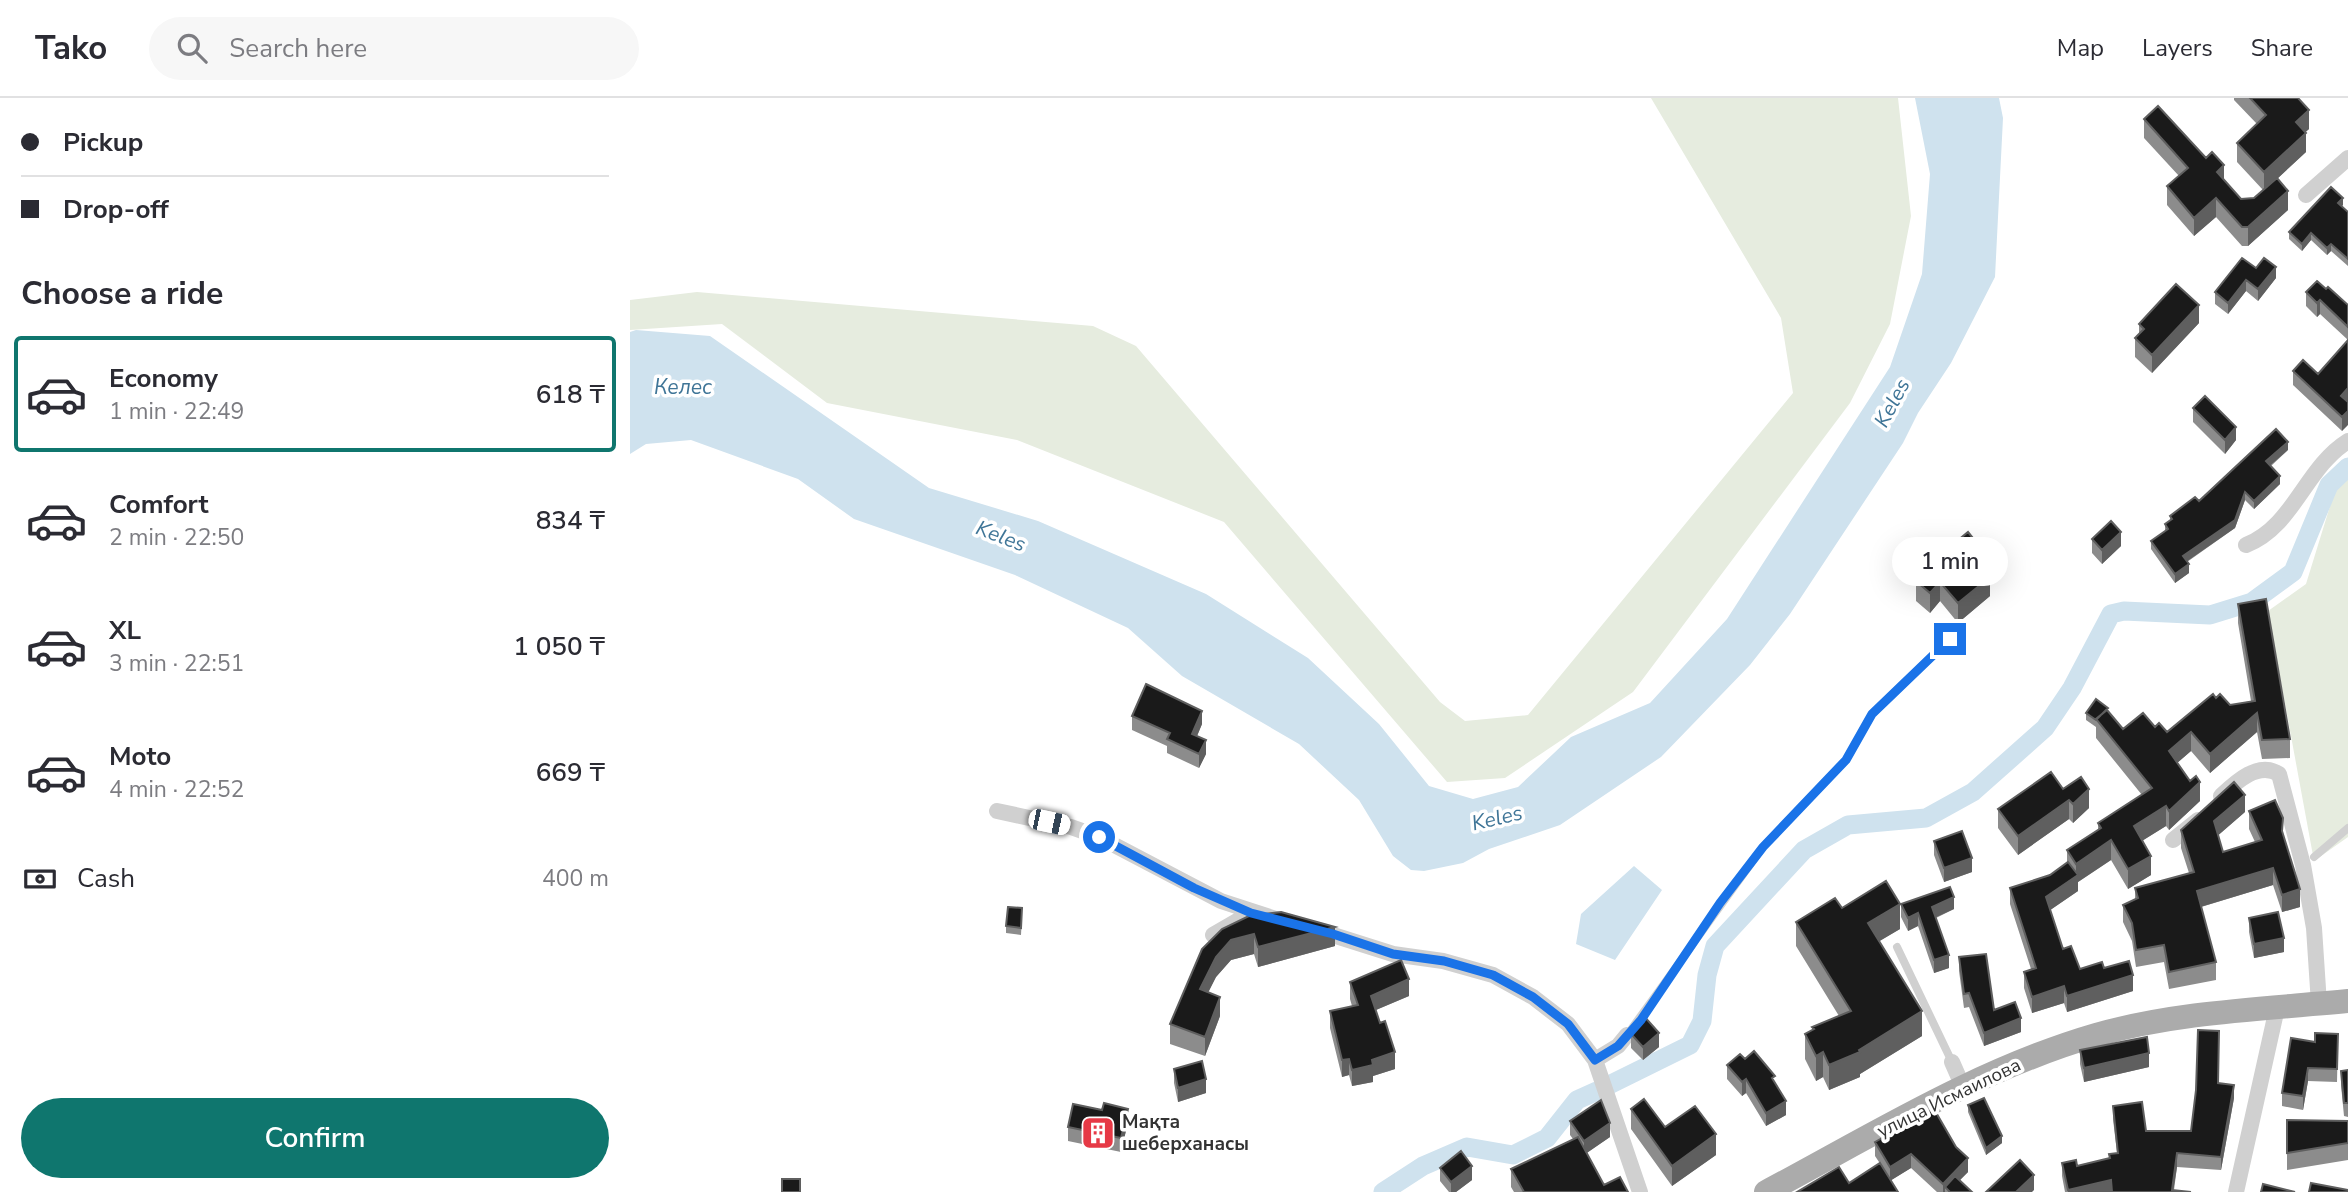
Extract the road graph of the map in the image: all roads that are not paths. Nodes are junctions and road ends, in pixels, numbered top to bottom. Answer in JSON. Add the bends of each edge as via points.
{"nodes":[{"id":1,"x":2348,"y":159,"type":"edge"},
{"id":2,"x":2306,"y":195,"type":"dead end"},
{"id":3,"x":2348,"y":441,"type":"edge"},
{"id":4,"x":2246,"y":545,"type":"dead end"},
{"id":5,"x":1950,"y":639,"type":"dead end"},
{"id":6,"x":997,"y":811,"type":"dead end"},
{"id":7,"x":2348,"y":828,"type":"edge"},
{"id":8,"x":2173,"y":840,"type":"dead end"},
{"id":9,"x":2308,"y":861,"type":"junction"},
{"id":10,"x":1251,"y":913,"type":"junction"},
{"id":11,"x":1213,"y":934,"type":"edge"},
{"id":12,"x":1897,"y":947,"type":"dead end"},
{"id":13,"x":2348,"y":1001,"type":"edge"},
{"id":14,"x":2319,"y":1004,"type":"junction"},
{"id":15,"x":2277,"y":1008,"type":"junction"},
{"id":16,"x":1627,"y":1035,"type":"joint"},
{"id":17,"x":1595,"y":1060,"type":"junction"},
{"id":18,"x":1952,"y":1062,"type":"joint"},
{"id":19,"x":1964,"y":1087,"type":"junction"},
{"id":20,"x":1640,"y":1192,"type":"edge"},
{"id":21,"x":1766,"y":1192,"type":"edge"},
{"id":22,"x":2236,"y":1192,"type":"edge"}],
"edges":[{"from":1,"to":2,"type":"street"},
{"from":3,"to":4,"type":"street","via":[[2315,471],[2277,526]]},
{"from":5,"to":16,"type":"lane","via":[[1872,714],[1846,760],[1763,847]]},
{"from":6,"to":10,"type":"street","via":[[1099,837]]},
{"from":7,"to":9,"type":"lane"},
{"from":8,"to":9,"type":"street","via":[[2243,777],[2272,770],[2279,774]]},
{"from":9,"to":14,"type":"street"},
{"from":10,"to":11,"type":"street"},
{"from":10,"to":17,"type":"street","via":[[1393,954],[1444,961],[1493,975],[1568,1024]]},
{"from":12,"to":18,"type":"lane"},
{"from":13,"to":14,"type":"main road","name":"улица Исмаилова"},
{"from":14,"to":15,"type":"main road","name":"улица Исмаилова"},
{"from":15,"to":19,"type":"main road","name":"улица Исмаилова","via":[[2179,1017],[2097,1035],[2002,1068]]},
{"from":15,"to":22,"type":"street"},
{"from":16,"to":17,"type":"street"},
{"from":17,"to":20,"type":"street"},
{"from":18,"to":19,"type":"street"},
{"from":19,"to":21,"type":"main road","name":"улица Исмаилова"}]}
